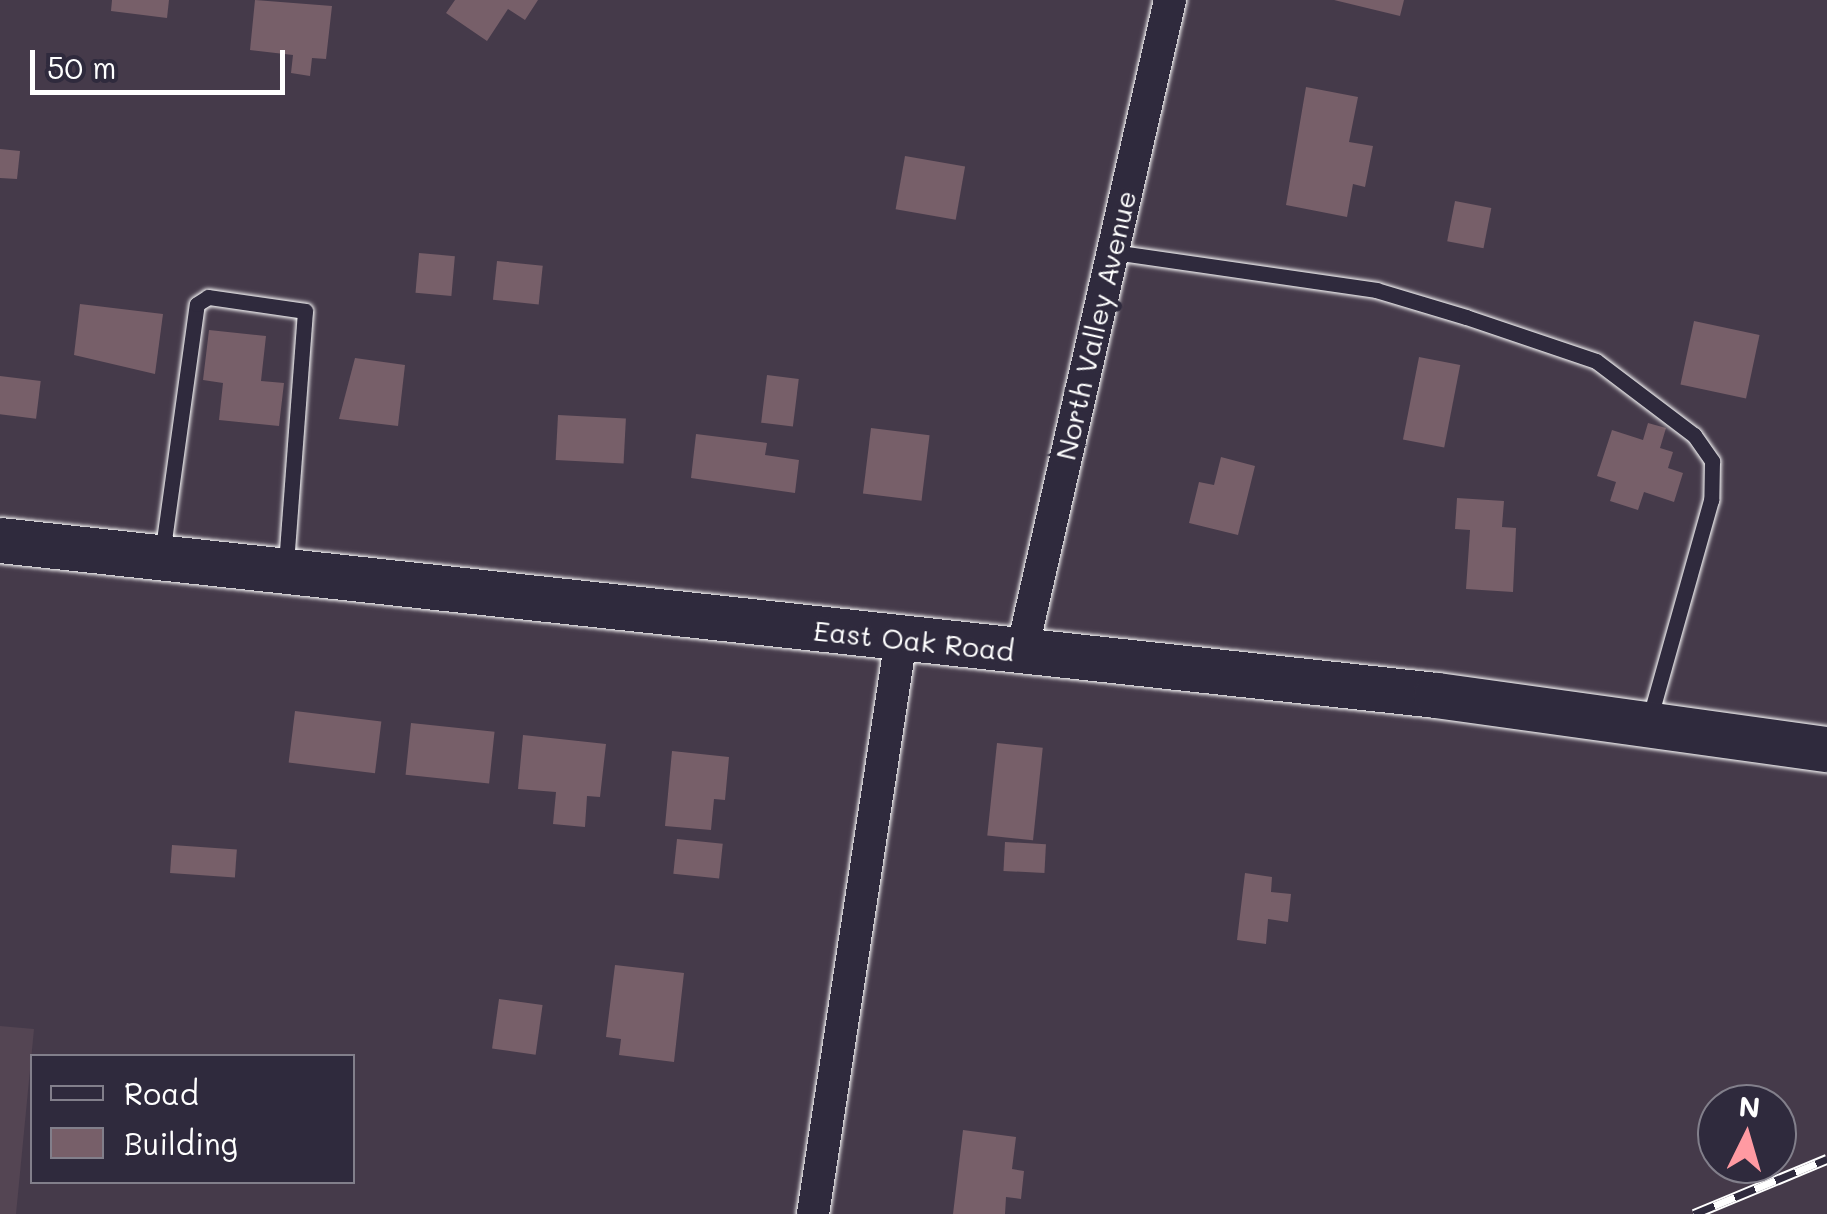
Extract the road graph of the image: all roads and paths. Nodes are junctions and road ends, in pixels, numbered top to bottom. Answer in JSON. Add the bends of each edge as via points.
{"nodes":[{"id":1,"x":1170,"y":0,"type":"edge"},
{"id":2,"x":1113,"y":252,"type":"junction"},
{"id":3,"x":0,"y":540,"type":"edge"},
{"id":4,"x":161,"y":559,"type":"junction"},
{"id":5,"x":285,"y":574,"type":"junction"},
{"id":6,"x":901,"y":639,"type":"junction"},
{"id":7,"x":1022,"y":651,"type":"junction"},
{"id":8,"x":1649,"y":721,"type":"junction"},
{"id":9,"x":1827,"y":748,"type":"edge"},
{"id":10,"x":813,"y":1214,"type":"edge"}],
"edges":[{"from":1,"to":2,"type":"street","name":"North Valley Avenue"},
{"from":2,"to":7,"type":"street","name":"North Valley Avenue"},
{"from":2,"to":8,"type":"lane","via":[[1376,290],[1466,317],[1596,361],[1694,435],[1712,461],[1711,500]]},
{"from":3,"to":4,"type":"street","name":"East Oak Road"},
{"from":4,"to":5,"type":"street","name":"East Oak Road"},
{"from":4,"to":5,"type":"lane","via":[[199,299],[296,306],[306,321]]},
{"from":5,"to":6,"type":"street","name":"East Oak Road"},
{"from":6,"to":7,"type":"street","name":"East Oak Road"},
{"from":6,"to":10,"type":"street"},
{"from":7,"to":8,"type":"street","name":"East Oak Road"},
{"from":8,"to":9,"type":"street","name":"East Oak Road"}]}
